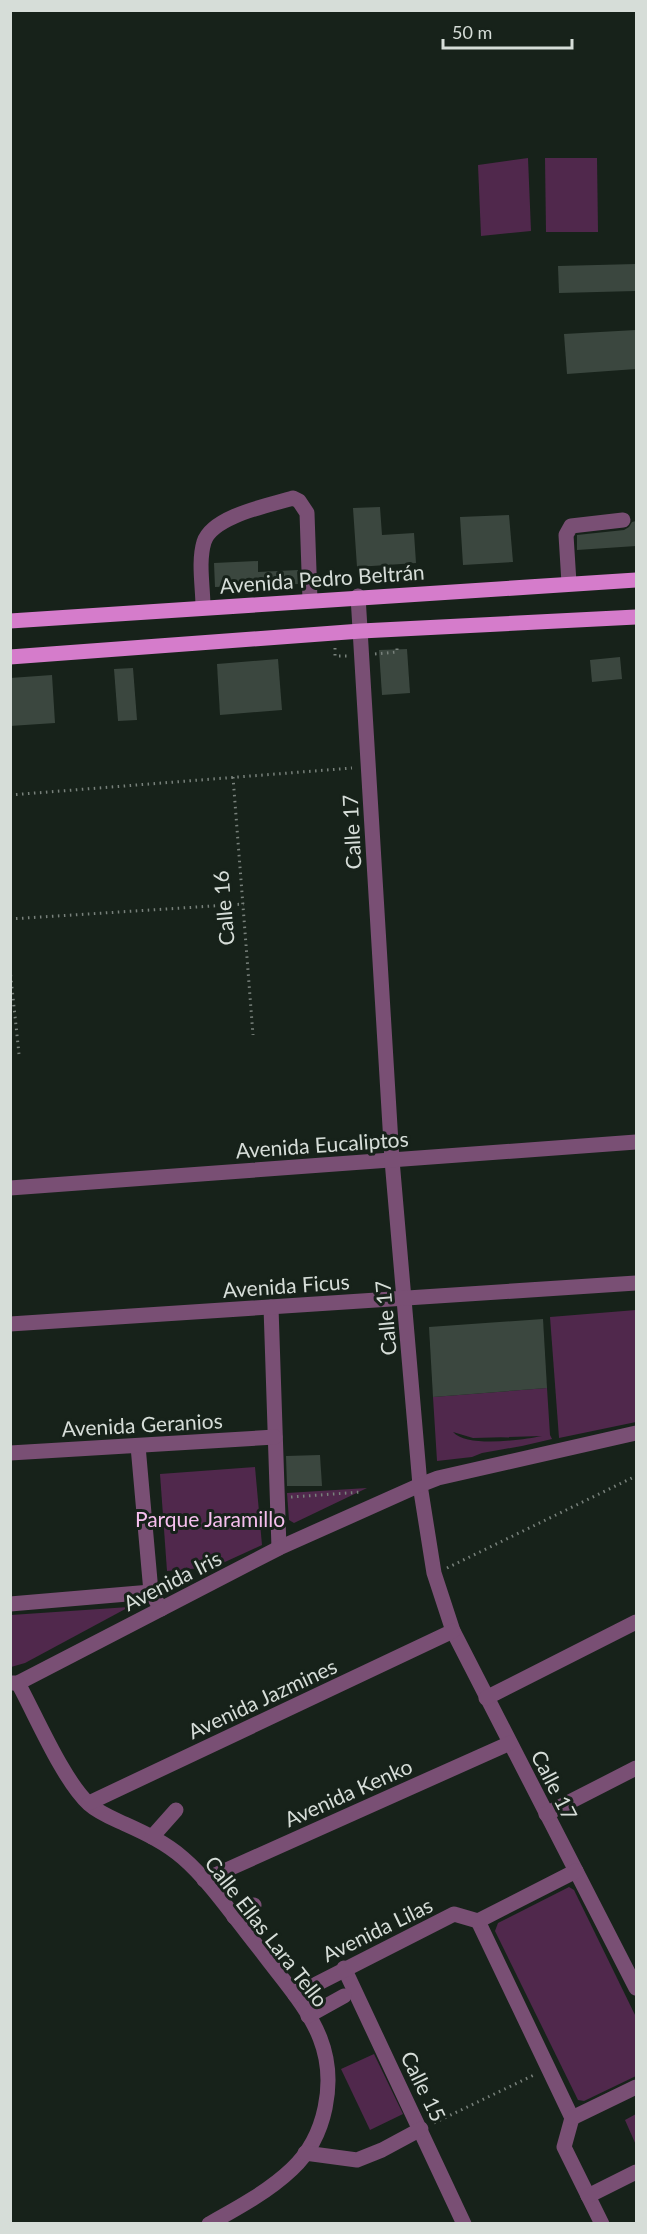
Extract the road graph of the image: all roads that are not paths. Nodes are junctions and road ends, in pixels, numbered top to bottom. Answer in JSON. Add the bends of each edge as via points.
{"nodes":[{"id":1,"x":623,"y":520,"type":"dead end"},
{"id":2,"x":636,"y":580,"type":"edge"},
{"id":3,"x":569,"y":583,"type":"junction"},
{"id":4,"x":358,"y":596,"type":"junction"},
{"id":5,"x":310,"y":600,"type":"junction"},
{"id":6,"x":203,"y":607,"type":"junction"},
{"id":7,"x":636,"y":617,"type":"edge"},
{"id":8,"x":10,"y":621,"type":"edge"},
{"id":9,"x":361,"y":631,"type":"junction"},
{"id":10,"x":10,"y":657,"type":"edge"},
{"id":11,"x":636,"y":1142,"type":"edge"},
{"id":12,"x":392,"y":1160,"type":"junction"},
{"id":13,"x":10,"y":1188,"type":"edge"},
{"id":14,"x":636,"y":1283,"type":"edge"},
{"id":15,"x":405,"y":1298,"type":"junction"},
{"id":16,"x":271,"y":1307,"type":"junction"},
{"id":17,"x":10,"y":1324,"type":"edge"},
{"id":18,"x":636,"y":1433,"type":"edge"},
{"id":19,"x":275,"y":1437,"type":"junction"},
{"id":20,"x":138,"y":1446,"type":"junction"},
{"id":21,"x":10,"y":1453,"type":"edge"},
{"id":22,"x":420,"y":1485,"type":"junction"},
{"id":23,"x":279,"y":1548,"type":"junction"},
{"id":24,"x":151,"y":1592,"type":"junction"},
{"id":25,"x":10,"y":1604,"type":"edge"},
{"id":26,"x":161,"y":1609,"type":"junction"},
{"id":27,"x":636,"y":1622,"type":"edge"},
{"id":28,"x":453,"y":1631,"type":"junction"},
{"id":29,"x":14,"y":1683,"type":"edge"},
{"id":30,"x":486,"y":1698,"type":"junction"},
{"id":31,"x":510,"y":1743,"type":"junction"},
{"id":32,"x":636,"y":1768,"type":"edge"},
{"id":33,"x":88,"y":1803,"type":"junction"},
{"id":34,"x":176,"y":1810,"type":"dead end"},
{"id":35,"x":546,"y":1814,"type":"junction"},
{"id":36,"x":152,"y":1837,"type":"junction"},
{"id":37,"x":576,"y":1871,"type":"junction"},
{"id":38,"x":204,"y":1880,"type":"junction"},
{"id":39,"x":254,"y":1905,"type":"dead end"},
{"id":40,"x":234,"y":1917,"type":"junction"},
{"id":41,"x":478,"y":1921,"type":"junction"},
{"id":42,"x":344,"y":1968,"type":"junction"},
{"id":43,"x":636,"y":1988,"type":"edge"},
{"id":44,"x":294,"y":1995,"type":"junction"},
{"id":45,"x":344,"y":1996,"type":"dead end"},
{"id":46,"x":308,"y":2016,"type":"junction"},
{"id":47,"x":636,"y":2087,"type":"edge"},
{"id":48,"x":572,"y":2118,"type":"junction"},
{"id":49,"x":421,"y":2129,"type":"junction"},
{"id":50,"x":305,"y":2153,"type":"junction"},
{"id":51,"x":636,"y":2172,"type":"edge"},
{"id":52,"x":588,"y":2196,"type":"junction"},
{"id":53,"x":209,"y":2223,"type":"edge"},
{"id":54,"x":464,"y":2223,"type":"edge"},
{"id":55,"x":602,"y":2223,"type":"edge"}],
"edges":[{"from":1,"to":3,"type":"street","via":[[570,526]]},
{"from":2,"to":3,"type":"main road","name":"Avenida Pedro Beltrán"},
{"from":3,"to":4,"type":"main road","name":"Avenida Pedro Beltrán"},
{"from":4,"to":5,"type":"main road","name":"Avenida Pedro Beltrán"},
{"from":4,"to":9,"type":"street","name":"Calle 17"},
{"from":5,"to":6,"type":"main road","name":"Avenida Pedro Beltrán"},
{"from":5,"to":6,"type":"street","via":[[307,513],[293,498],[232,517],[204,539]]},
{"from":6,"to":8,"type":"main road","name":"Avenida Pedro Beltrán"},
{"from":7,"to":9,"type":"main road"},
{"from":9,"to":10,"type":"main road"},
{"from":9,"to":12,"type":"street","name":"Calle 17"},
{"from":11,"to":12,"type":"street","name":"Avenida Eucaliptos"},
{"from":12,"to":13,"type":"street","name":"Avenida Eucaliptos"},
{"from":12,"to":15,"type":"street","name":"Calle 17"},
{"from":14,"to":15,"type":"street","name":"Avenida Ficus"},
{"from":15,"to":16,"type":"street","name":"Avenida Ficus"},
{"from":15,"to":22,"type":"street","name":"Calle 17"},
{"from":16,"to":17,"type":"street","name":"Avenida Ficus"},
{"from":16,"to":19,"type":"street"},
{"from":18,"to":22,"type":"street","name":"Avenida Iris"},
{"from":19,"to":20,"type":"street","name":"Avenida Geranios"},
{"from":19,"to":23,"type":"street"},
{"from":20,"to":21,"type":"street","name":"Avenida Geranios"},
{"from":20,"to":24,"type":"street"},
{"from":22,"to":23,"type":"street","name":"Avenida Iris"},
{"from":22,"to":28,"type":"street","name":"Calle 17","via":[[434,1573]]},
{"from":23,"to":26,"type":"street","name":"Avenida Iris"},
{"from":24,"to":25,"type":"street"},
{"from":24,"to":26,"type":"street"},
{"from":26,"to":29,"type":"street","name":"Avenida Iris"},
{"from":27,"to":30,"type":"street"},
{"from":28,"to":30,"type":"street","name":"Calle 17"},
{"from":28,"to":33,"type":"street","name":"Avenida Jazmines"},
{"from":29,"to":33,"type":"street","name":"Calle Ellas Lara Tello"},
{"from":30,"to":31,"type":"street","name":"Calle 17"},
{"from":31,"to":35,"type":"street","name":"Calle 17"},
{"from":31,"to":38,"type":"street","name":"Avenida Kenko"},
{"from":32,"to":35,"type":"street"},
{"from":33,"to":36,"type":"street","name":"Calle Ellas Lara Tello"},
{"from":34,"to":36,"type":"street"},
{"from":35,"to":37,"type":"street","name":"Calle 17"},
{"from":36,"to":38,"type":"street","name":"Calle Ellas Lara Tello","via":[[183,1858]]},
{"from":37,"to":41,"type":"street"},
{"from":37,"to":43,"type":"street","name":"Calle 17"},
{"from":38,"to":40,"type":"street","name":"Calle Ellas Lara Tello"},
{"from":39,"to":40,"type":"street"},
{"from":40,"to":44,"type":"street","name":"Calle Ellas Lara Tello"},
{"from":41,"to":42,"type":"street","name":"Avenida Lilas","via":[[454,1914]]},
{"from":41,"to":48,"type":"street"},
{"from":42,"to":44,"type":"street","name":"Avenida Lilas"},
{"from":42,"to":49,"type":"street","name":"Calle 15"},
{"from":44,"to":46,"type":"street","name":"Calle Ellas Lara Tello"},
{"from":45,"to":46,"type":"street"},
{"from":46,"to":50,"type":"street","name":"Calle Ellas Lara Tello","via":[[325,2054],[328,2087],[322,2119]]},
{"from":47,"to":48,"type":"street"},
{"from":48,"to":52,"type":"street","via":[[564,2147]]},
{"from":49,"to":50,"type":"street","via":[[357,2160]]},
{"from":49,"to":54,"type":"street","name":"Calle 15"},
{"from":50,"to":53,"type":"street","name":"Calle Ellas Lara Tello","via":[[279,2180]]},
{"from":51,"to":52,"type":"street"},
{"from":52,"to":55,"type":"street"}]}
